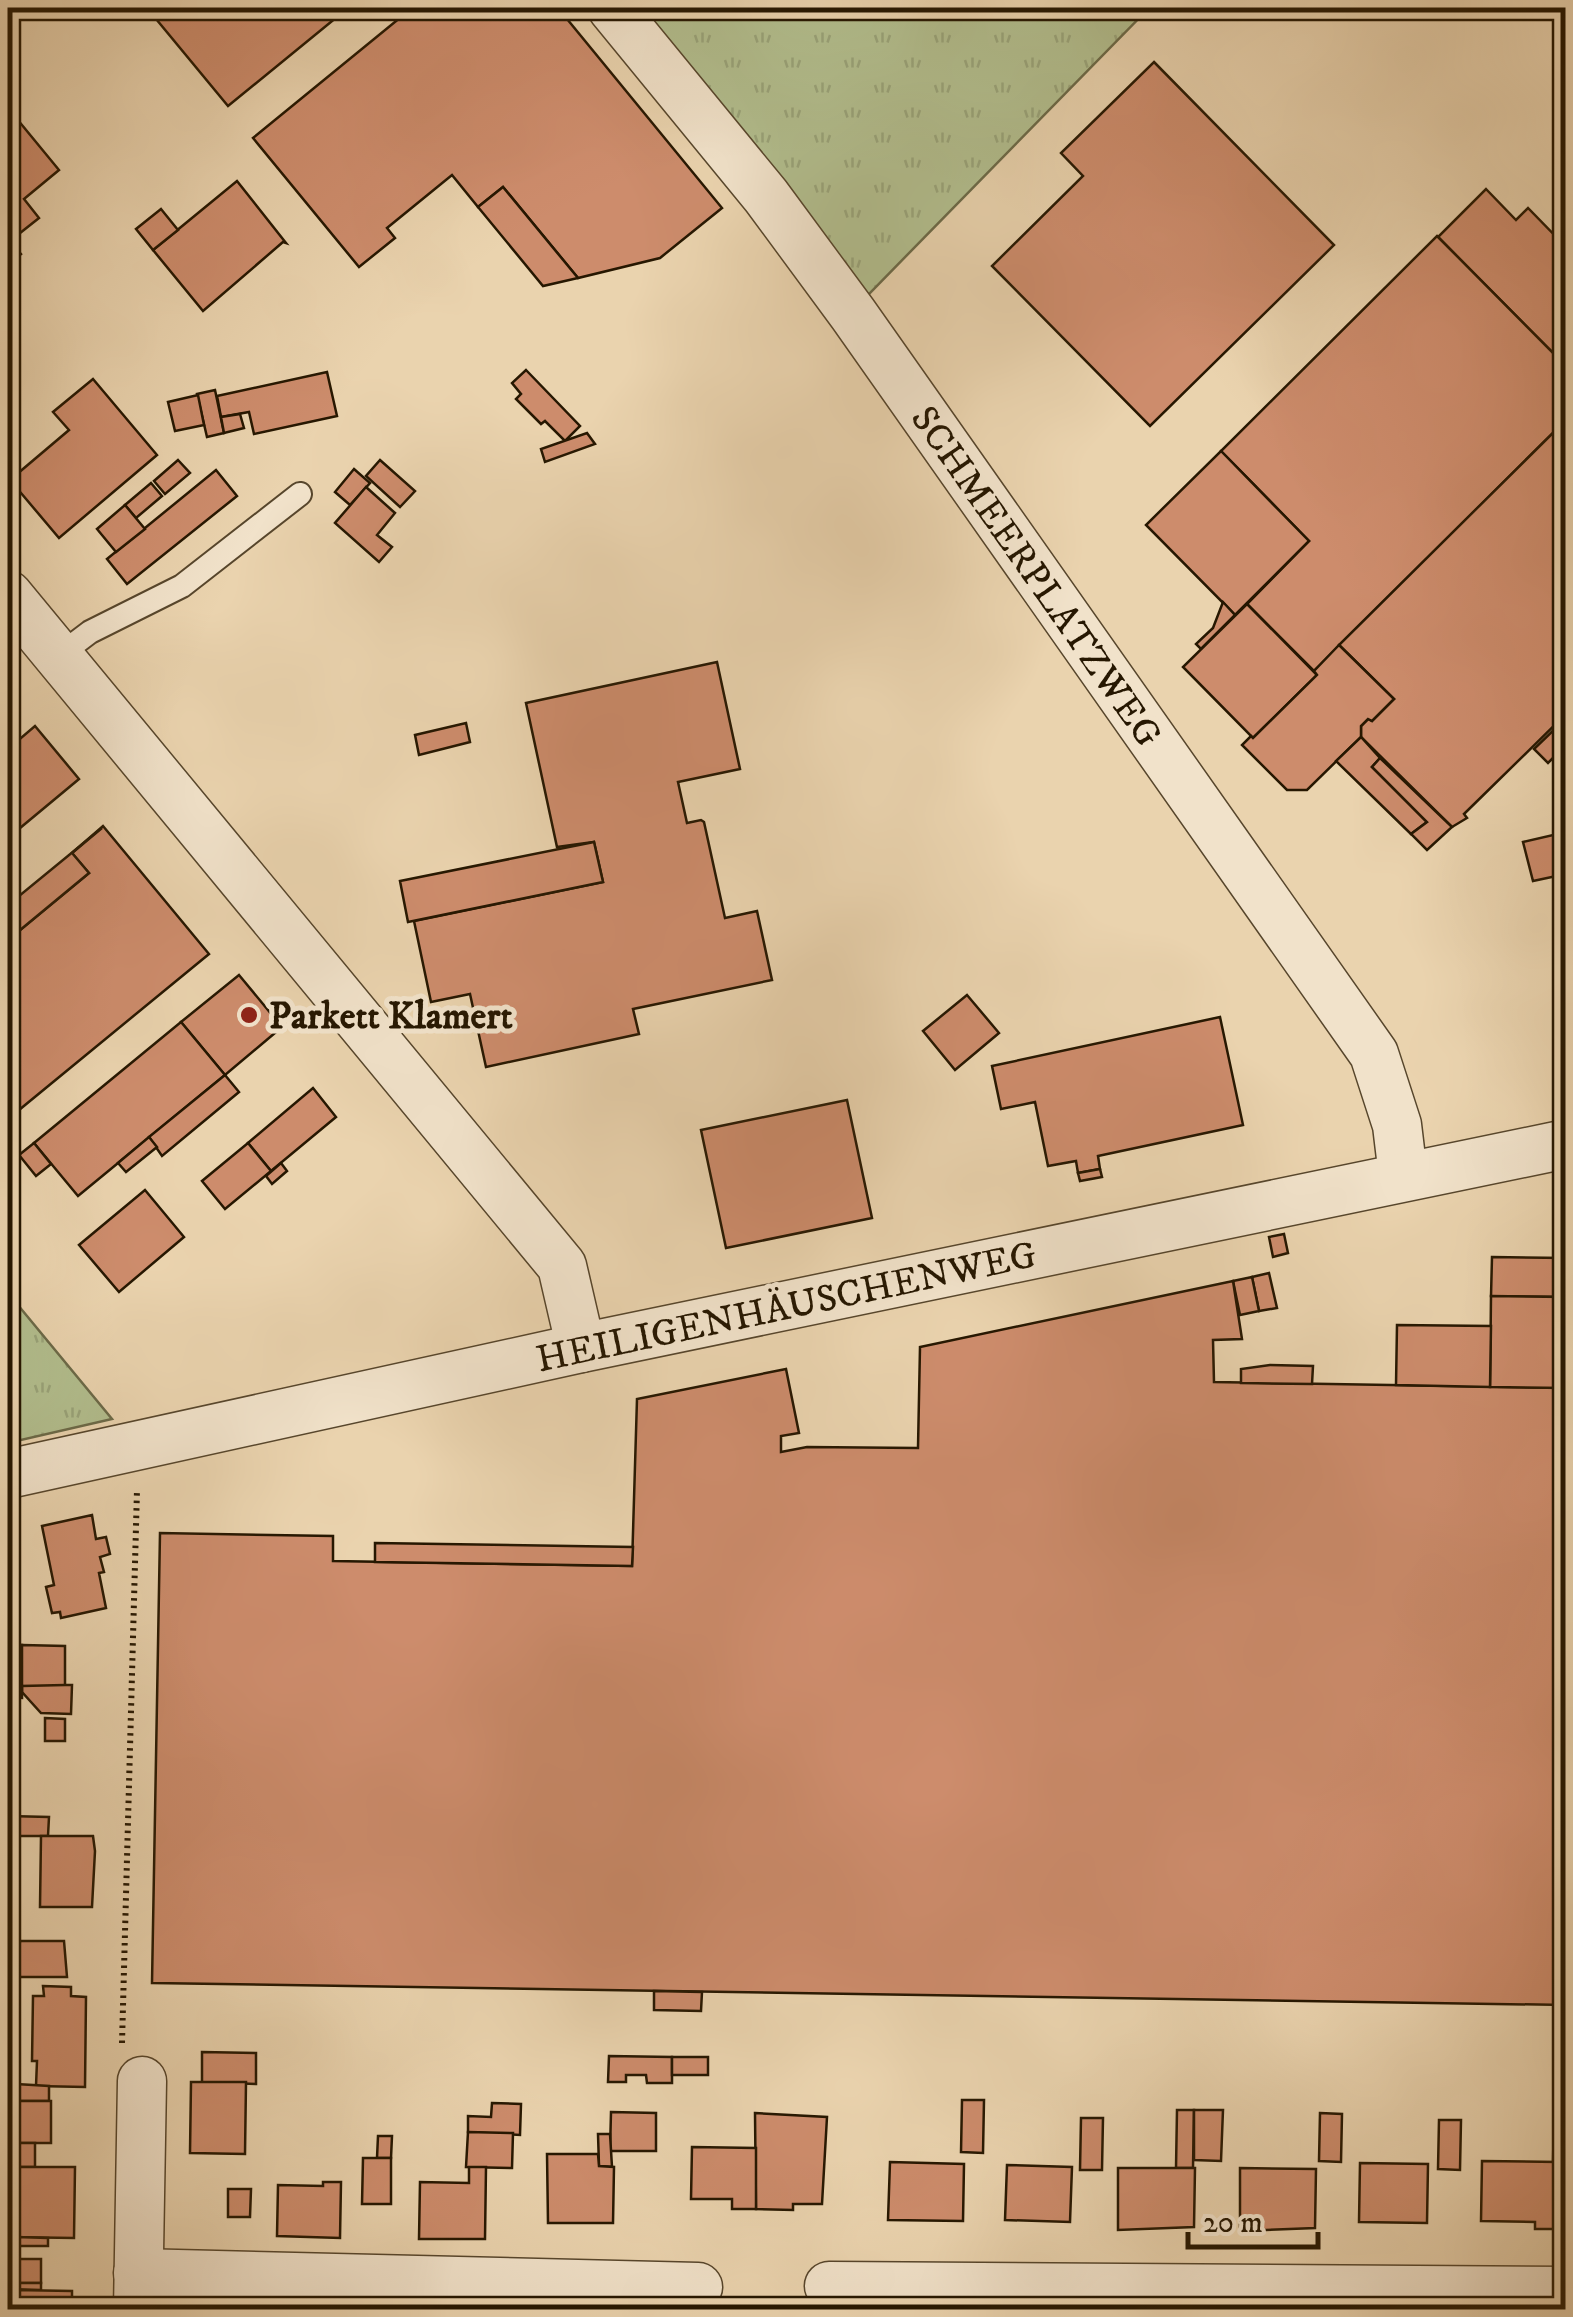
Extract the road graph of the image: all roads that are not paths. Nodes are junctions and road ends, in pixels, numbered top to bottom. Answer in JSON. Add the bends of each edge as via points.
{"nodes":[{"id":1,"x":612,"y":8,"type":"edge"},
{"id":2,"x":300,"y":494,"type":"dead end"},
{"id":3,"x":8,"y":595,"type":"edge"},
{"id":4,"x":57,"y":657,"type":"junction"},
{"id":5,"x":1566,"y":1144,"type":"edge"},
{"id":6,"x":1402,"y":1176,"type":"junction"},
{"id":7,"x":582,"y":1348,"type":"junction"},
{"id":8,"x":8,"y":1474,"type":"edge"},
{"id":9,"x":142,"y":2081,"type":"road end"},
{"id":10,"x":829,"y":2286,"type":"dead end"},
{"id":11,"x":698,"y":2287,"type":"dead end"},
{"id":12,"x":1566,"y":2291,"type":"edge"},
{"id":13,"x":138,"y":2292,"type":"edge"},
{"id":14,"x":1434,"y":2299,"type":"edge"}],
"edges":[{"from":1,"to":6,"type":"street","name":"SCHMEERPLATZWEG","via":[[853,314],[1374,1054],[1397,1126]]},
{"from":2,"to":4,"type":"lane","via":[[182,586],[90,632]]},
{"from":3,"to":4,"type":"street"},
{"from":4,"to":7,"type":"street","via":[[562,1266]]},
{"from":5,"to":6,"type":"street","name":"HEILIGENHÄUSCHENWEG"},
{"from":6,"to":7,"type":"street","name":"HEILIGENHÄUSCHENWEG"},
{"from":7,"to":8,"type":"street","name":"HEILIGENHÄUSCHENWEG"},
{"from":9,"to":13,"type":"street"},
{"from":10,"to":14,"type":"street"},
{"from":11,"to":13,"type":"street"},
{"from":12,"to":14,"type":"street"}]}
